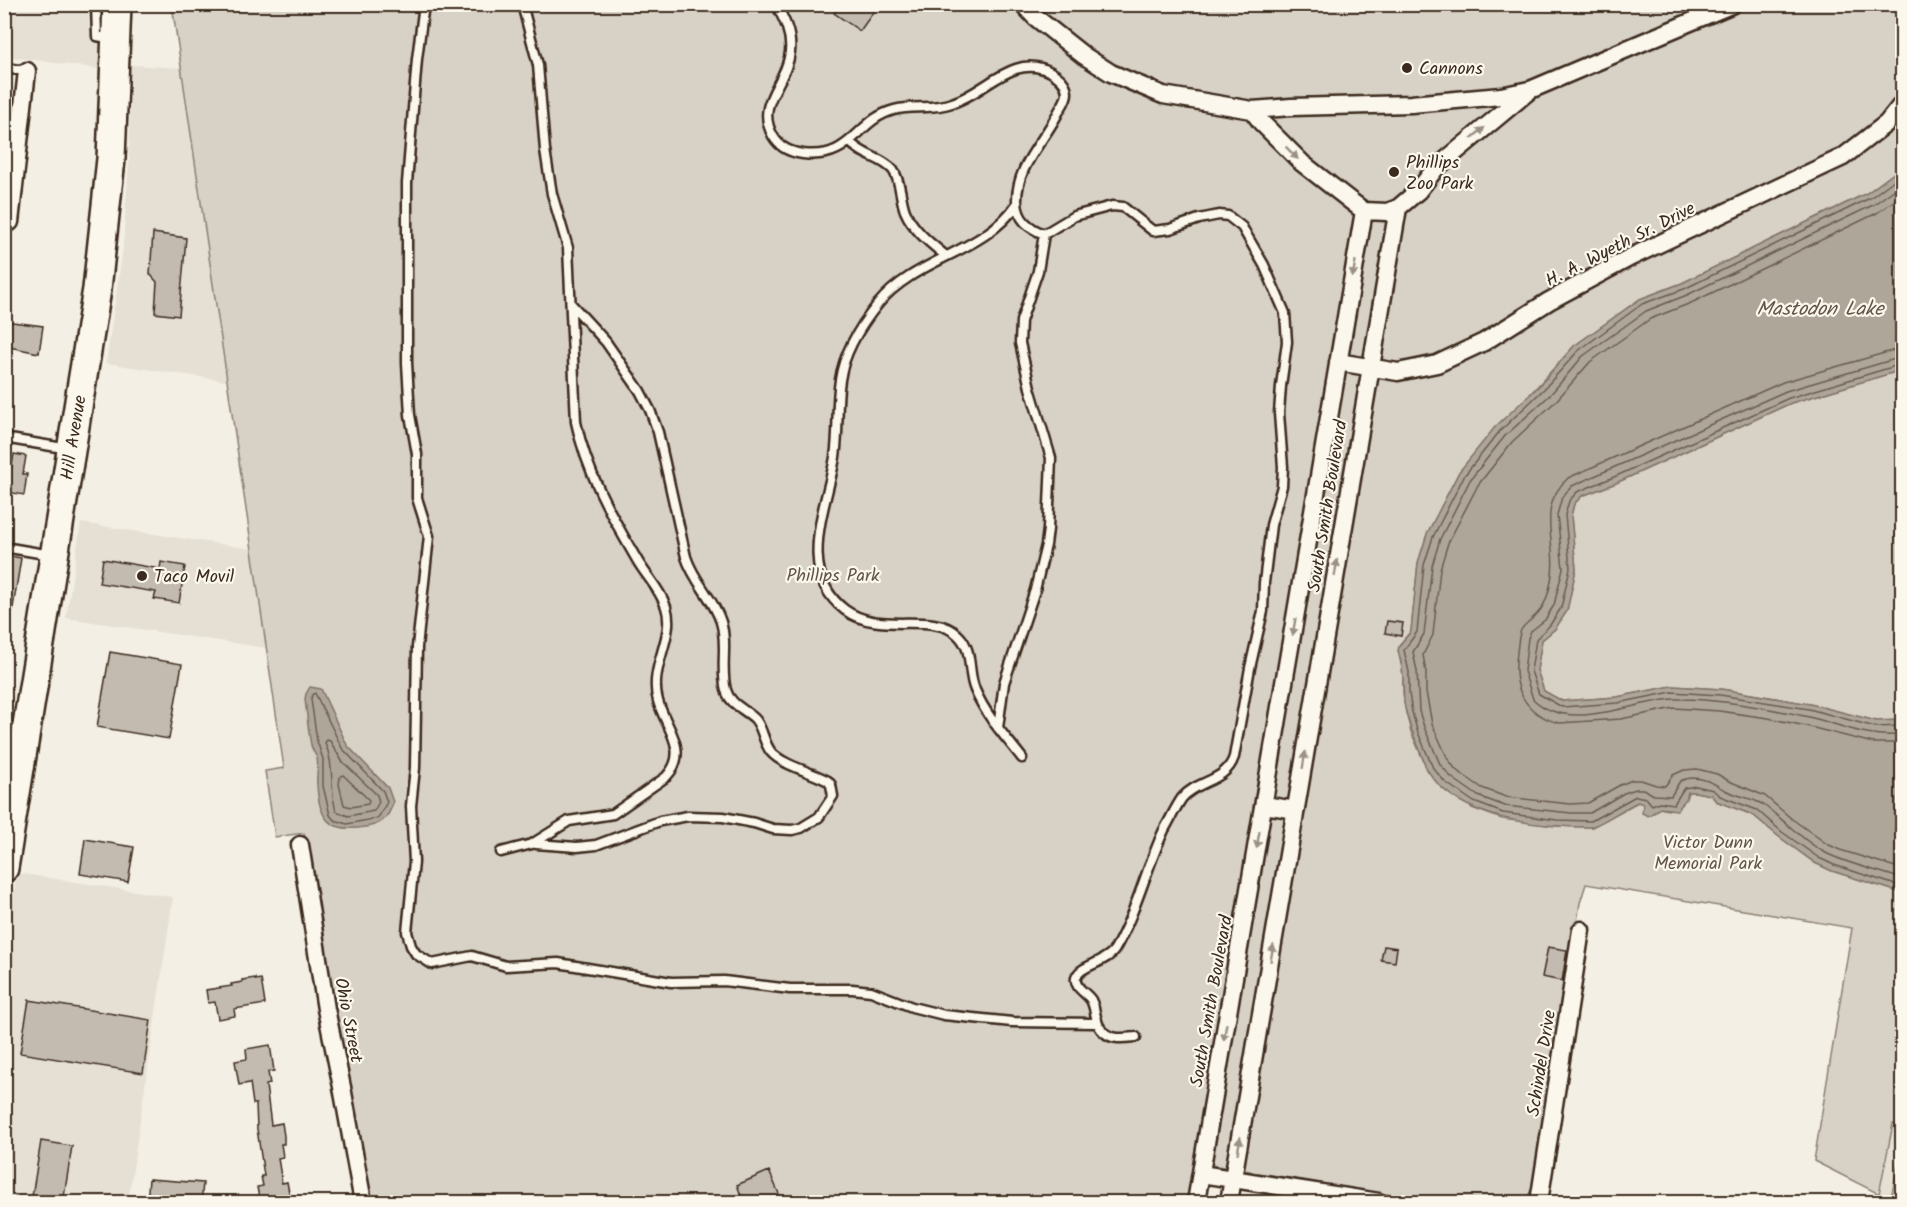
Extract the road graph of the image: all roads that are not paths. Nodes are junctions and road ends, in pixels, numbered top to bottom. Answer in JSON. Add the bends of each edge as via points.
{"nodes":[{"id":1,"x":96,"y":4,"type":"edge"},
{"id":2,"x":117,"y":4,"type":"edge"},
{"id":3,"x":424,"y":4,"type":"edge"},
{"id":4,"x":522,"y":4,"type":"edge"},
{"id":5,"x":776,"y":4,"type":"edge"},
{"id":6,"x":1023,"y":4,"type":"edge"},
{"id":7,"x":1733,"y":4,"type":"edge"},
{"id":8,"x":117,"y":39,"type":"junction"},
{"id":9,"x":4,"y":68,"type":"edge"},
{"id":10,"x":27,"y":71,"type":"joint"},
{"id":11,"x":1530,"y":90,"type":"junction"},
{"id":12,"x":1902,"y":104,"type":"edge"},
{"id":13,"x":1252,"y":110,"type":"junction"},
{"id":14,"x":850,"y":142,"type":"junction"},
{"id":15,"x":1017,"y":204,"type":"junction"},
{"id":16,"x":1398,"y":208,"type":"junction"},
{"id":17,"x":1364,"y":211,"type":"junction"},
{"id":18,"x":10,"y":222,"type":"dead end"},
{"id":19,"x":1044,"y":234,"type":"junction"},
{"id":20,"x":946,"y":256,"type":"junction"},
{"id":21,"x":572,"y":305,"type":"junction"},
{"id":22,"x":1338,"y":362,"type":"junction"},
{"id":23,"x":1370,"y":368,"type":"junction"},
{"id":24,"x":4,"y":438,"type":"edge"},
{"id":25,"x":71,"y":449,"type":"junction"},
{"id":26,"x":4,"y":547,"type":"edge"},
{"id":27,"x":55,"y":555,"type":"junction"},
{"id":28,"x":998,"y":728,"type":"junction"},
{"id":29,"x":1022,"y":758,"type":"dead end"},
{"id":30,"x":1263,"y":805,"type":"junction"},
{"id":31,"x":1296,"y":810,"type":"junction"},
{"id":32,"x":300,"y":844,"type":"dead end"},
{"id":33,"x":532,"y":844,"type":"junction"},
{"id":34,"x":501,"y":852,"type":"dead end"},
{"id":35,"x":4,"y":868,"type":"edge"},
{"id":36,"x":1581,"y":930,"type":"dead end"},
{"id":37,"x":1097,"y":1023,"type":"junction"},
{"id":38,"x":1136,"y":1038,"type":"dead end"},
{"id":39,"x":1201,"y":1174,"type":"junction"},
{"id":40,"x":1233,"y":1179,"type":"junction"},
{"id":41,"x":363,"y":1203,"type":"edge"},
{"id":42,"x":1196,"y":1203,"type":"edge"},
{"id":43,"x":1229,"y":1203,"type":"edge"},
{"id":44,"x":1379,"y":1203,"type":"edge"},
{"id":45,"x":1539,"y":1203,"type":"edge"}],
"edges":[{"from":1,"to":8,"type":"lane","via":[[97,36]]},
{"from":2,"to":8,"type":"main road","name":"Hill Avenue"},
{"from":3,"to":37,"type":"lane","via":[[412,108],[406,225],[408,394],[417,454],[417,498],[429,536],[417,647],[411,806],[414,862],[407,926],[416,954],[432,964],[472,956],[506,966],[558,963],[671,982],[724,981],[790,989],[852,988],[953,1016],[1012,1023]]},
{"from":4,"to":21,"type":"lane","via":[[538,65],[545,150],[552,194],[568,248]]},
{"from":5,"to":14,"type":"lane","via":[[787,26],[791,50],[767,107],[773,136],[792,152],[806,154],[820,155]]},
{"from":6,"to":13,"type":"street","via":[[1083,55],[1112,73],[1163,95]]},
{"from":7,"to":11,"type":"street"},
{"from":8,"to":25,"type":"main road","name":"Hill Avenue","via":[[111,159],[97,289]]},
{"from":9,"to":10,"type":"lane"},
{"from":10,"to":18,"type":"street"},
{"from":11,"to":13,"type":"street","via":[[1411,104]]},
{"from":16,"to":11,"type":"street","one_way":true,"via":[[1435,170]]},
{"from":12,"to":23,"type":"street","name":"H. A. Wyeth Sr. Drive","via":[[1887,123],[1843,157],[1631,257],[1484,342],[1437,364],[1398,372]]},
{"from":13,"to":17,"type":"street","one_way":true,"via":[[1302,163]]},
{"from":14,"to":15,"type":"lane","via":[[875,120],[894,110],[956,102],[1017,68],[1050,71],[1065,84],[1067,92],[1052,126],[1022,170]]},
{"from":14,"to":20,"type":"lane","via":[[893,170],[911,222]]},
{"from":15,"to":19,"type":"lane","via":[[1023,222]]},
{"from":15,"to":20,"type":"lane","via":[[991,231]]},
{"from":16,"to":17,"type":"street","via":[[1387,212]]},
{"from":16,"to":23,"type":"street","name":"South Smith Boulevard"},
{"from":17,"to":22,"type":"street","name":"South Smith Boulevard","one_way":true},
{"from":19,"to":28,"type":"lane","via":[[1020,343],[1051,458],[1048,529],[1035,590],[1004,683]]},
{"from":19,"to":37,"type":"lane","via":[[1074,216],[1113,206],[1123,207],[1153,231],[1228,216],[1242,227],[1264,266],[1285,313],[1287,328],[1279,413],[1282,486],[1271,525],[1263,611],[1234,758],[1225,773],[1181,799],[1158,844],[1114,952],[1077,976],[1076,982],[1089,997]]},
{"from":20,"to":28,"type":"lane","via":[[885,295],[851,344],[840,378],[835,457],[819,521],[817,553],[825,584],[846,611],[882,624],[938,625],[959,636],[967,649],[974,687]]},
{"from":21,"to":33,"type":"lane","via":[[576,422],[582,450],[625,539],[667,609],[668,625],[655,688],[676,745],[676,762],[666,777],[612,814],[569,821]]},
{"from":21,"to":33,"type":"lane","via":[[606,342],[654,419],[686,557],[722,623],[726,692],[735,705],[756,721],[774,756],[828,781],[833,796],[819,817],[792,830],[773,830],[723,817],[681,816],[596,845]]},
{"from":22,"to":23,"type":"street","name":"H. A. Wyeth Sr. Drive"},
{"from":22,"to":30,"type":"street","name":"South Smith Boulevard","one_way":true},
{"from":31,"to":23,"type":"street","name":"South Smith Boulevard","one_way":true},
{"from":24,"to":25,"type":"lane"},
{"from":25,"to":27,"type":"main road","name":"Hill Avenue"},
{"from":26,"to":27,"type":"lane"},
{"from":27,"to":35,"type":"main road","name":"Hill Avenue"},
{"from":28,"to":29,"type":"lane"},
{"from":30,"to":31,"type":"street"},
{"from":30,"to":39,"type":"street","name":"South Smith Boulevard","one_way":true},
{"from":40,"to":31,"type":"street","name":"South Smith Boulevard","one_way":true},
{"from":32,"to":41,"type":"street","name":"Ohio Street"},
{"from":33,"to":34,"type":"lane"},
{"from":36,"to":45,"type":"street","name":"Schindel Drive"},
{"from":37,"to":38,"type":"lane","via":[[1109,1036]]},
{"from":39,"to":40,"type":"street"},
{"from":39,"to":42,"type":"street","name":"South Smith Boulevard"},
{"from":40,"to":43,"type":"street","name":"South Smith Boulevard"},
{"from":40,"to":44,"type":"street"}]}
